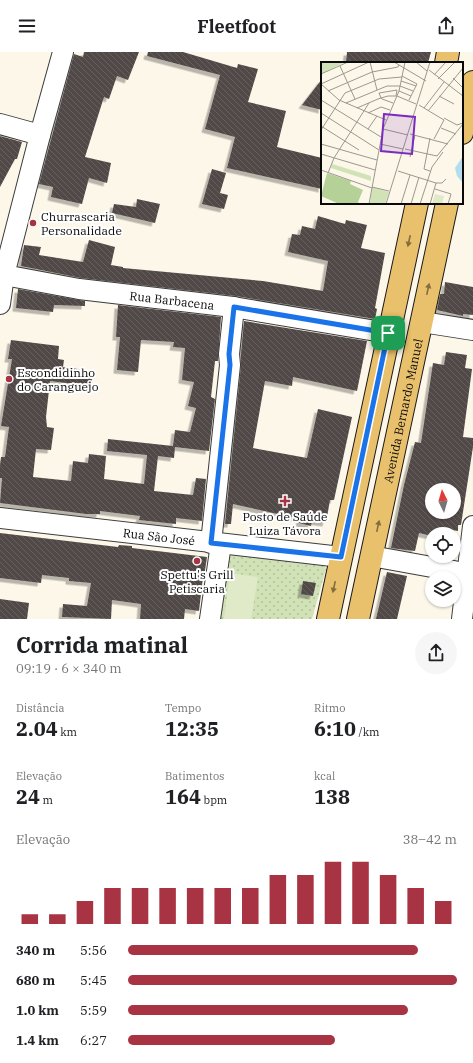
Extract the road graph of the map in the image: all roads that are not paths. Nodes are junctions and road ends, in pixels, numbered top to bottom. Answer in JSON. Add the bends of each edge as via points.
{"nodes":[{"id":1,"x":63,"y":52,"type":"edge"},
{"id":2,"x":448,"y":52,"type":"edge"},
{"id":3,"x":446,"y":62,"type":"edge"},
{"id":4,"x":473,"y":82,"type":"edge"},
{"id":5,"x":0,"y":124,"type":"edge"},
{"id":6,"x":463,"y":128,"type":"edge"},
{"id":7,"x":40,"y":135,"type":"junction"},
{"id":8,"x":417,"y":204,"type":"edge"},
{"id":9,"x":447,"y":204,"type":"edge"},
{"id":10,"x":4,"y":275,"type":"junction"},
{"id":11,"x":0,"y":304,"type":"edge"},
{"id":12,"x":234,"y":307,"type":"junction"},
{"id":13,"x":422,"y":322,"type":"junction"},
{"id":14,"x":473,"y":330,"type":"edge"},
{"id":15,"x":388,"y":333,"type":"junction"},
{"id":16,"x":0,"y":518,"type":"edge"},
{"id":17,"x":473,"y":526,"type":"edge"},
{"id":18,"x":216,"y":544,"type":"junction"},
{"id":19,"x":371,"y":556,"type":"junction"},
{"id":20,"x":341,"y":557,"type":"junction"},
{"id":21,"x":471,"y":576,"type":"edge"},
{"id":22,"x":210,"y":619,"type":"edge"},
{"id":23,"x":328,"y":619,"type":"edge"},
{"id":24,"x":358,"y":619,"type":"edge"},
{"id":25,"x":462,"y":619,"type":"edge"}],
"edges":[{"from":1,"to":7,"type":"street"},
{"from":2,"to":3,"type":"main road"},
{"from":4,"to":6,"type":"main road"},
{"from":5,"to":7,"type":"street"},
{"from":7,"to":10,"type":"street"},
{"from":8,"to":15,"type":"main road","one_way":true},
{"from":13,"to":9,"type":"main road","name":"Avenida Bernardo Manuel","one_way":true},
{"from":10,"to":11,"type":"street"},
{"from":10,"to":12,"type":"street","name":"Rua Barbacena","via":[[79,289]]},
{"from":12,"to":15,"type":"street","name":"Rua Barbacena"},
{"from":12,"to":18,"type":"street"},
{"from":13,"to":14,"type":"street"},
{"from":19,"to":13,"type":"main road","name":"Avenida Bernardo Manuel","one_way":true},
{"from":15,"to":20,"type":"main road"},
{"from":16,"to":18,"type":"street","name":"Rua São José"},
{"from":17,"to":21,"type":"street"},
{"from":18,"to":20,"type":"street","name":"Rua São José"},
{"from":18,"to":22,"type":"street"},
{"from":19,"to":21,"type":"street"},
{"from":19,"to":24,"type":"main road","name":"Avenida Bernardo Manuel"},
{"from":20,"to":23,"type":"main road","one_way":true},
{"from":21,"to":25,"type":"street"}]}
